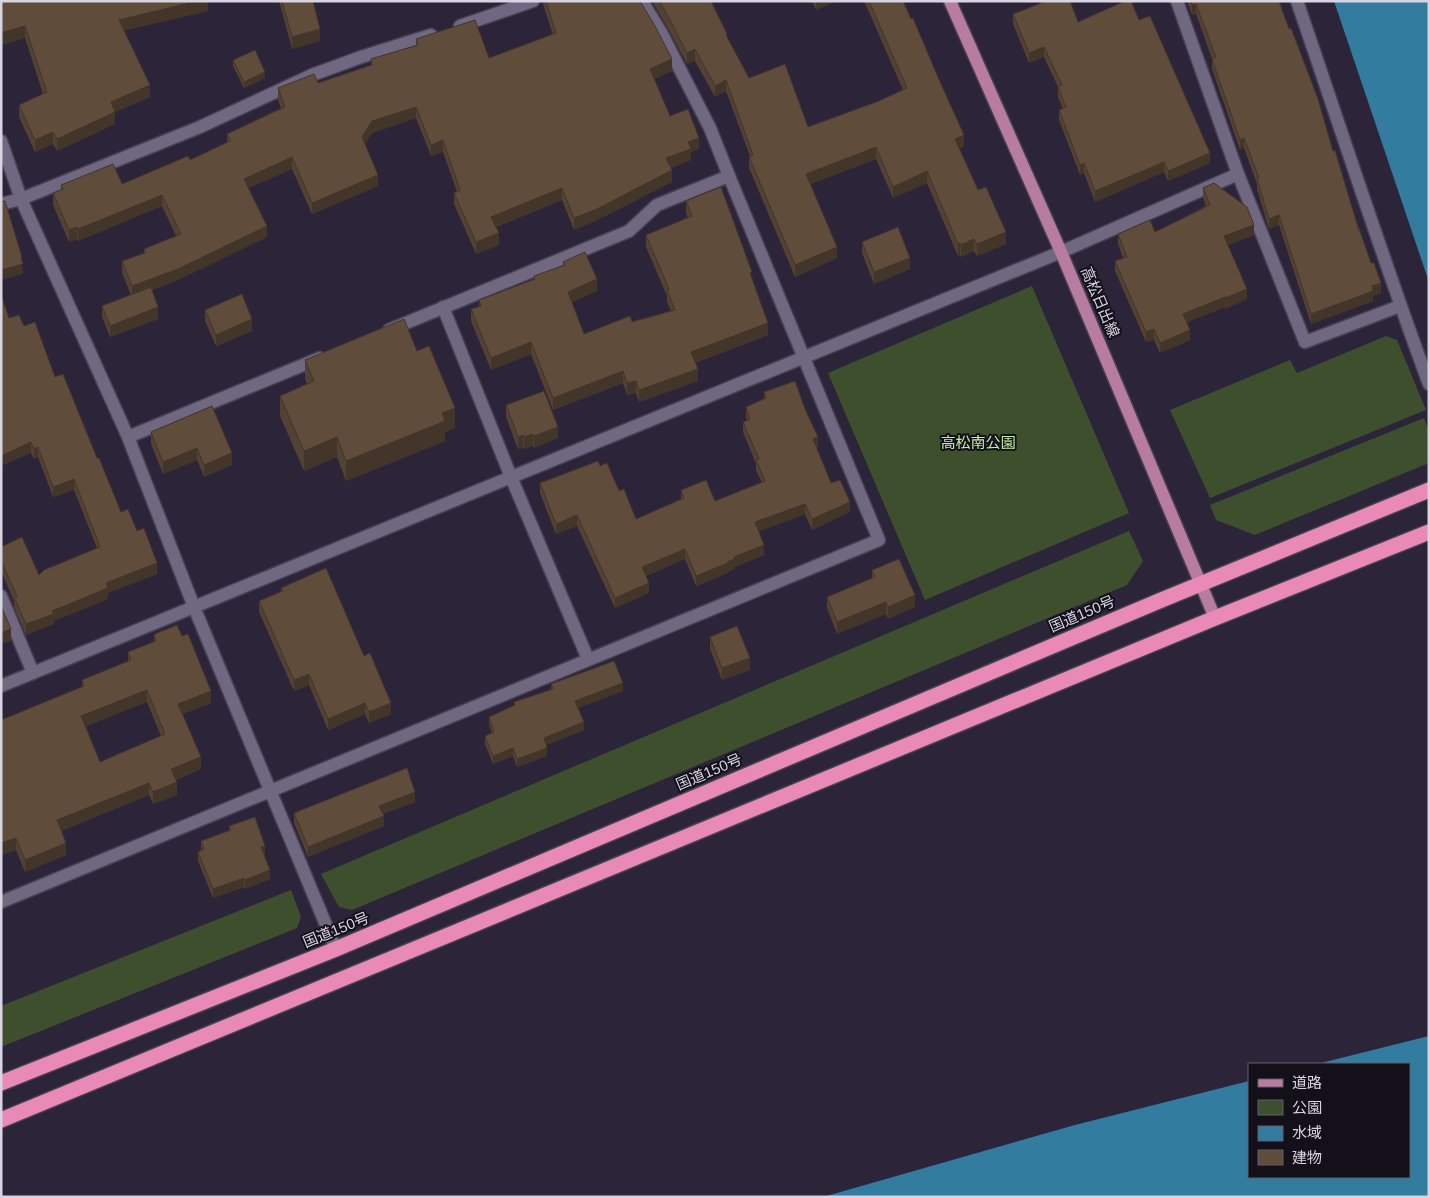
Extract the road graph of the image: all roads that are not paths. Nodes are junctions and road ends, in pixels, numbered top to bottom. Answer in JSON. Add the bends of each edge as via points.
{"nodes":[{"id":1,"x":533,"y":1,"type":"edge"},
{"id":2,"x":642,"y":1,"type":"edge"},
{"id":3,"x":950,"y":1,"type":"edge"},
{"id":4,"x":1177,"y":1,"type":"edge"},
{"id":5,"x":1297,"y":1,"type":"edge"},
{"id":6,"x":1,"y":141,"type":"edge"},
{"id":7,"x":1238,"y":174,"type":"junction"},
{"id":8,"x":729,"y":176,"type":"junction"},
{"id":9,"x":21,"y":199,"type":"junction"},
{"id":10,"x":1,"y":204,"type":"edge"},
{"id":11,"x":1061,"y":252,"type":"junction"},
{"id":12,"x":1400,"y":306,"type":"junction"},
{"id":13,"x":443,"y":308,"type":"junction"},
{"id":14,"x":380,"y":333,"type":"edge"},
{"id":15,"x":335,"y":352,"type":"edge"},
{"id":16,"x":803,"y":357,"type":"junction"},
{"id":17,"x":1429,"y":384,"type":"edge"},
{"id":18,"x":128,"y":437,"type":"junction"},
{"id":19,"x":511,"y":477,"type":"junction"},
{"id":20,"x":1429,"y":490,"type":"edge"},
{"id":21,"x":1429,"y":532,"type":"edge"},
{"id":22,"x":1201,"y":583,"type":"junction"},
{"id":23,"x":1,"y":596,"type":"edge"},
{"id":24,"x":194,"y":607,"type":"junction"},
{"id":25,"x":1216,"y":618,"type":"junction"},
{"id":26,"x":588,"y":659,"type":"junction"},
{"id":27,"x":33,"y":673,"type":"junction"},
{"id":28,"x":1,"y":686,"type":"edge"},
{"id":29,"x":270,"y":790,"type":"junction"},
{"id":30,"x":1,"y":902,"type":"edge"},
{"id":31,"x":336,"y":949,"type":"junction"},
{"id":32,"x":1,"y":1083,"type":"edge"},
{"id":33,"x":1,"y":1120,"type":"edge"}],
"edges":[{"from":1,"to":9,"type":"street","via":[[312,75],[200,127]]},
{"from":2,"to":8,"type":"street","via":[[710,128]]},
{"from":3,"to":11,"type":"main road","name":"高松日出線"},
{"from":4,"to":7,"type":"street"},
{"from":5,"to":12,"type":"street"},
{"from":6,"to":9,"type":"street"},
{"from":7,"to":11,"type":"street"},
{"from":7,"to":12,"type":"street","via":[[1305,342]]},
{"from":8,"to":13,"type":"street","via":[[657,205],[629,231]]},
{"from":8,"to":16,"type":"street"},
{"from":9,"to":10,"type":"street"},
{"from":9,"to":18,"type":"street"},
{"from":11,"to":16,"type":"street"},
{"from":11,"to":22,"type":"main road","name":"高松日出線"},
{"from":12,"to":17,"type":"street"},
{"from":13,"to":14,"type":"street"},
{"from":13,"to":19,"type":"street"},
{"from":15,"to":18,"type":"street"},
{"from":16,"to":19,"type":"street"},
{"from":16,"to":26,"type":"street","via":[[879,540]]},
{"from":18,"to":24,"type":"street"},
{"from":19,"to":24,"type":"street"},
{"from":19,"to":26,"type":"street"},
{"from":20,"to":22,"type":"highway","name":"国道150号"},
{"from":21,"to":25,"type":"highway"},
{"from":22,"to":25,"type":"main road","name":"高松日出線"},
{"from":22,"to":31,"type":"highway","name":"国道150号"},
{"from":23,"to":27,"type":"street"},
{"from":24,"to":27,"type":"street"},
{"from":24,"to":29,"type":"street"},
{"from":25,"to":33,"type":"highway"},
{"from":26,"to":29,"type":"street"},
{"from":27,"to":28,"type":"street"},
{"from":29,"to":30,"type":"street"},
{"from":29,"to":31,"type":"street"},
{"from":31,"to":32,"type":"highway","name":"国道150号"}]}
